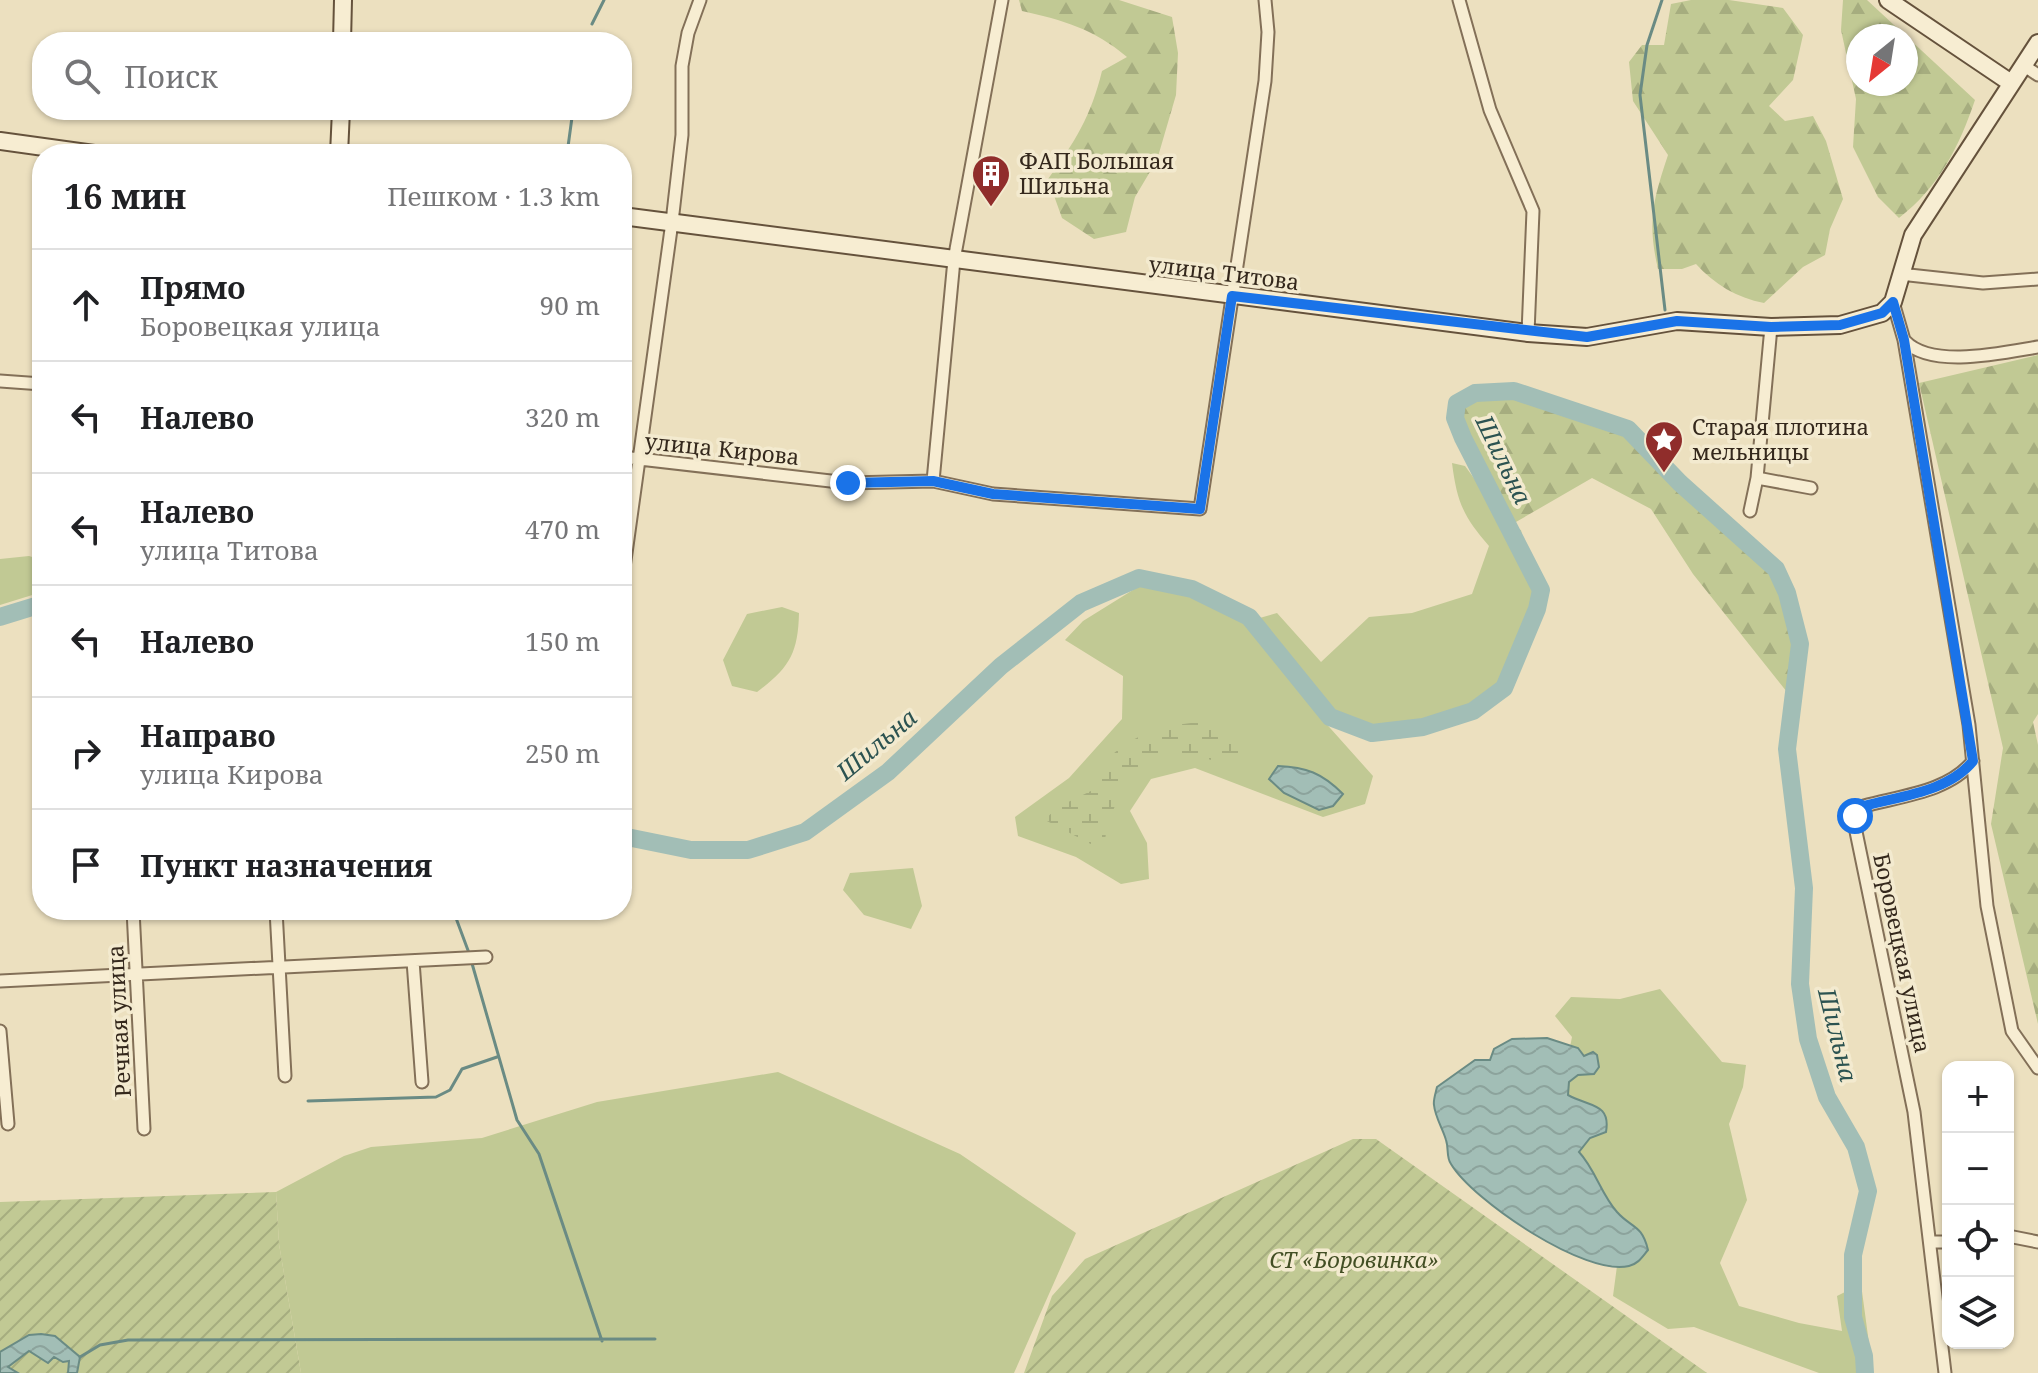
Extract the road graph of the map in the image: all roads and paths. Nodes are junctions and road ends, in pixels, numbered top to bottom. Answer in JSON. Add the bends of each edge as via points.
{"nodes":[{"id":1,"x":343,"y":0,"type":"edge"},
{"id":2,"x":700,"y":0,"type":"edge"},
{"id":3,"x":1002,"y":0,"type":"edge"},
{"id":4,"x":1265,"y":0,"type":"edge"},
{"id":5,"x":1459,"y":0,"type":"edge"},
{"id":6,"x":1888,"y":0,"type":"edge"},
{"id":7,"x":342,"y":32,"type":"edge"},
{"id":8,"x":2038,"y":43,"type":"edge"},
{"id":9,"x":2023,"y":65,"type":"junction"},
{"id":10,"x":2038,"y":75,"type":"edge"},
{"id":11,"x":2011,"y":83,"type":"junction"},
{"id":12,"x":341,"y":120,"type":"edge"},
{"id":13,"x":0,"y":141,"type":"edge"},
{"id":14,"x":339,"y":144,"type":"edge"},
{"id":15,"x":32,"y":145,"type":"edge"},
{"id":16,"x":632,"y":217,"type":"edge"},
{"id":17,"x":672,"y":222,"type":"junction"},
{"id":18,"x":954,"y":260,"type":"junction"},
{"id":19,"x":1900,"y":274,"type":"junction"},
{"id":20,"x":2038,"y":279,"type":"edge"},
{"id":21,"x":1232,"y":296,"type":"junction"},
{"id":22,"x":1893,"y":302,"type":"junction"},
{"id":23,"x":1771,"y":327,"type":"junction"},
{"id":24,"x":1528,"y":333,"type":"junction"},
{"id":25,"x":1904,"y":340,"type":"junction"},
{"id":26,"x":2038,"y":347,"type":"edge"},
{"id":27,"x":0,"y":381,"type":"edge"},
{"id":28,"x":32,"y":383,"type":"edge"},
{"id":29,"x":632,"y":458,"type":"edge"},
{"id":30,"x":637,"y":459,"type":"junction"},
{"id":31,"x":1757,"y":478,"type":"junction"},
{"id":32,"x":933,"y":481,"type":"junction"},
{"id":33,"x":1811,"y":488,"type":"dead end"},
{"id":34,"x":632,"y":500,"type":"edge"},
{"id":35,"x":1750,"y":511,"type":"dead end"},
{"id":36,"x":1973,"y":761,"type":"junction"},
{"id":37,"x":134,"y":920,"type":"edge"},
{"id":38,"x":276,"y":920,"type":"edge"},
{"id":39,"x":486,"y":957,"type":"dead end"},
{"id":40,"x":413,"y":961,"type":"junction"},
{"id":41,"x":278,"y":968,"type":"junction"},
{"id":42,"x":138,"y":976,"type":"junction"},
{"id":43,"x":0,"y":981,"type":"edge"},
{"id":44,"x":0,"y":1031,"type":"edge"},
{"id":45,"x":2038,"y":1068,"type":"edge"},
{"id":46,"x":285,"y":1076,"type":"dead end"},
{"id":47,"x":422,"y":1082,"type":"dead end"},
{"id":48,"x":8,"y":1124,"type":"dead end"},
{"id":49,"x":144,"y":1129,"type":"dead end"},
{"id":50,"x":2014,"y":1237,"type":"edge"},
{"id":51,"x":1932,"y":1242,"type":"junction"},
{"id":52,"x":1942,"y":1242,"type":"edge"},
{"id":53,"x":2038,"y":1242,"type":"edge"},
{"id":54,"x":1945,"y":1373,"type":"edge"}],
"edges":[{"from":1,"to":7,"type":"street"},
{"from":2,"to":17,"type":"street","via":[[682,66],[682,135]]},
{"from":3,"to":18,"type":"street"},
{"from":4,"to":21,"type":"street","via":[[1265,81]]},
{"from":5,"to":24,"type":"street","via":[[1490,110],[1533,211]]},
{"from":6,"to":11,"type":"street"},
{"from":8,"to":9,"type":"street"},
{"from":9,"to":10,"type":"street"},
{"from":9,"to":11,"type":"street"},
{"from":11,"to":19,"type":"street","via":[[1913,235]]},
{"from":12,"to":14,"type":"street"},
{"from":13,"to":15,"type":"street"},
{"from":16,"to":17,"type":"street","name":"улица Титова"},
{"from":17,"to":18,"type":"street","name":"улица Титова"},
{"from":17,"to":30,"type":"street"},
{"from":18,"to":21,"type":"street","name":"улица Титова"},
{"from":18,"to":32,"type":"street"},
{"from":19,"to":20,"type":"street","via":[[1983,283]]},
{"from":19,"to":22,"type":"street"},
{"from":21,"to":24,"type":"street","name":"улица Титова"},
{"from":21,"to":32,"type":"street","name":"улица Кирова","via":[[1200,509],[993,494]]},
{"from":22,"to":23,"type":"street","name":"улица Титова","via":[[1882,313],[1840,325]]},
{"from":22,"to":25,"type":"street"},
{"from":23,"to":24,"type":"street","name":"улица Титова","via":[[1677,321],[1587,337]]},
{"from":23,"to":31,"type":"street"},
{"from":25,"to":26,"type":"street","via":[[1915,351],[1945,357]]},
{"from":25,"to":36,"type":"street"},
{"from":27,"to":28,"type":"street"},
{"from":29,"to":30,"type":"street","name":"улица Кирова"},
{"from":30,"to":32,"type":"street","name":"улица Кирова","via":[[848,483]]},
{"from":30,"to":34,"type":"street"},
{"from":31,"to":33,"type":"street"},
{"from":31,"to":35,"type":"street"},
{"from":36,"to":45,"type":"street","via":[[1987,906],[2008,1010],[2021,1049]]},
{"from":36,"to":51,"type":"street","name":"Боровецкая улица","via":[[1938,785],[1864,806],[1854,822],[1914,1112]]},
{"from":37,"to":42,"type":"street","name":"Речная улица"},
{"from":38,"to":41,"type":"street"},
{"from":39,"to":40,"type":"street"},
{"from":40,"to":41,"type":"street"},
{"from":40,"to":47,"type":"street"},
{"from":41,"to":42,"type":"street"},
{"from":41,"to":46,"type":"street"},
{"from":42,"to":43,"type":"street"},
{"from":42,"to":49,"type":"street","name":"Речная улица"},
{"from":44,"to":48,"type":"street"},
{"from":50,"to":53,"type":"street"},
{"from":51,"to":52,"type":"street"},
{"from":51,"to":54,"type":"street","name":"Боровецкая улица"}]}
